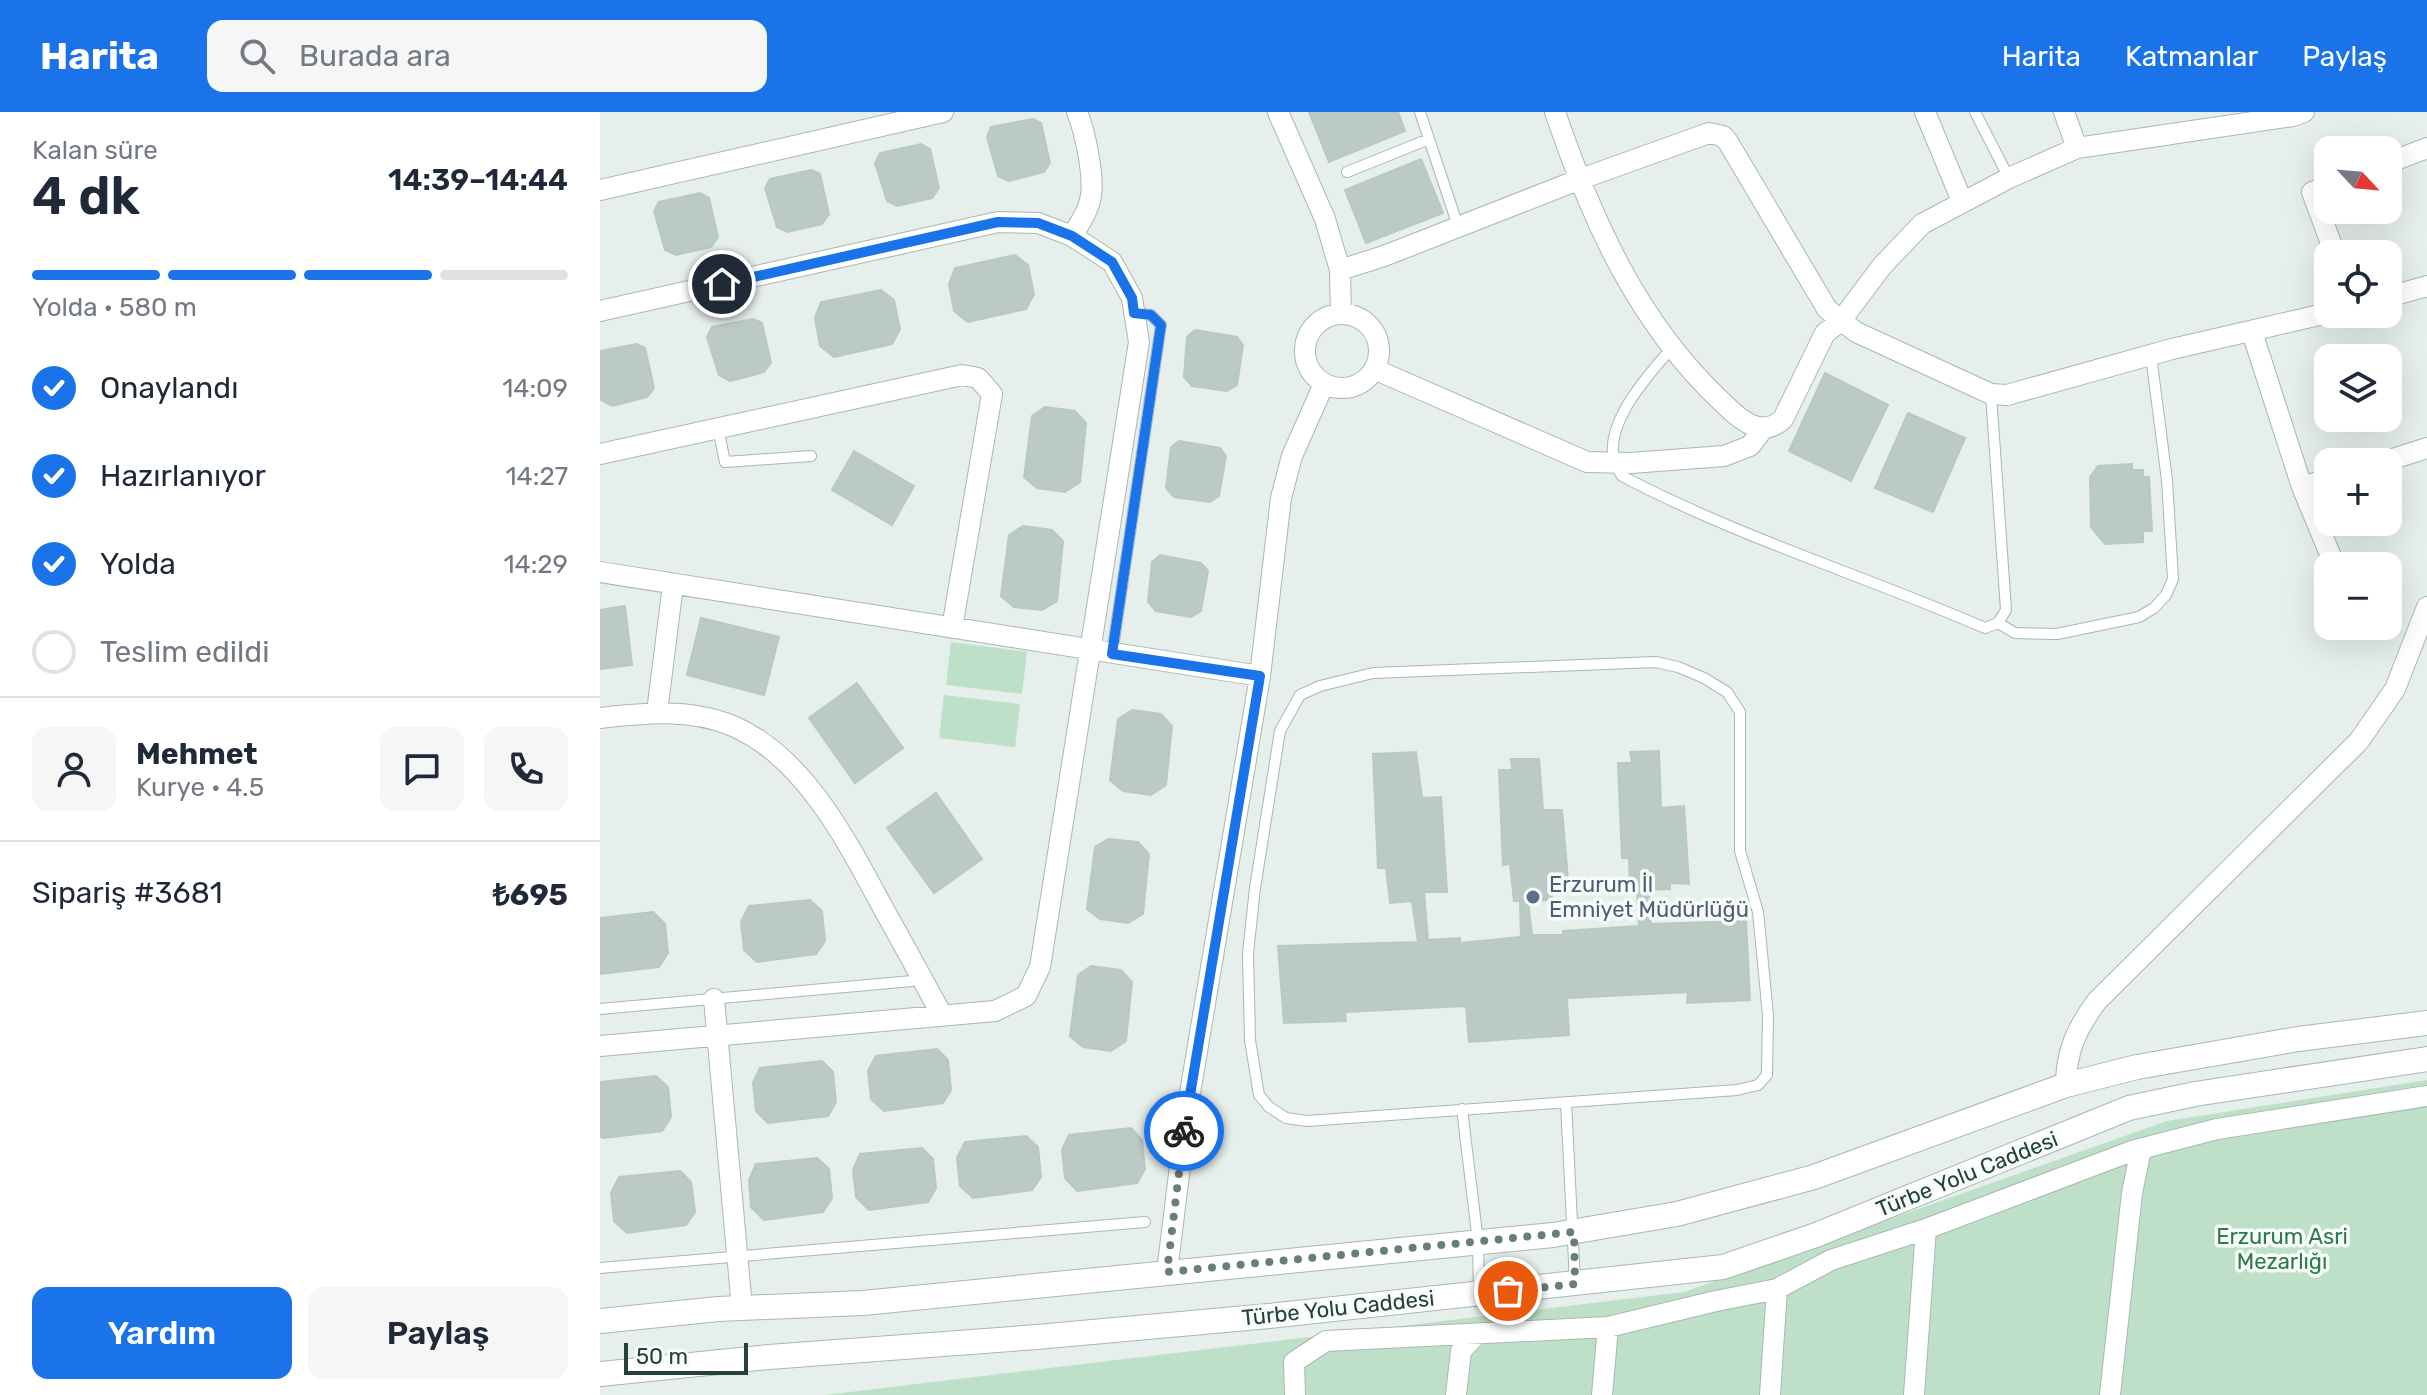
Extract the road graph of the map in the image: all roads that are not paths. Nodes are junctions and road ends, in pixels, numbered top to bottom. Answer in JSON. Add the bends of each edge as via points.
{"nodes":[{"id":1,"x":943,"y":112,"type":"edge"},
{"id":2,"x":1077,"y":112,"type":"edge"},
{"id":3,"x":1278,"y":112,"type":"edge"},
{"id":4,"x":1420,"y":112,"type":"edge"},
{"id":5,"x":1555,"y":112,"type":"edge"},
{"id":6,"x":1925,"y":112,"type":"edge"},
{"id":7,"x":1975,"y":112,"type":"edge"},
{"id":8,"x":2064,"y":112,"type":"edge"},
{"id":9,"x":2296,"y":113,"type":"edge"},
{"id":10,"x":1429,"y":139,"type":"junction"},
{"id":11,"x":2077,"y":148,"type":"junction"},
{"id":12,"x":2427,"y":148,"type":"edge"},
{"id":13,"x":2402,"y":158,"type":"edge"},
{"id":14,"x":1347,"y":172,"type":"dead end"},
{"id":15,"x":2009,"y":178,"type":"junction"},
{"id":16,"x":1578,"y":180,"type":"junction"},
{"id":17,"x":600,"y":190,"type":"edge"},
{"id":18,"x":1962,"y":201,"type":"junction"},
{"id":19,"x":1458,"y":226,"type":"junction"},
{"id":20,"x":1072,"y":236,"type":"junction"},
{"id":21,"x":1340,"y":270,"type":"junction"},
{"id":22,"x":2427,"y":286,"type":"edge"},
{"id":23,"x":2402,"y":293,"type":"edge"},
{"id":24,"x":600,"y":311,"type":"edge"},
{"id":25,"x":1134,"y":313,"type":"junction"},
{"id":26,"x":1341,"y":314,"type":"junction"},
{"id":27,"x":2314,"y":316,"type":"edge"},
{"id":28,"x":1840,"y":322,"type":"junction"},
{"id":29,"x":2252,"y":332,"type":"junction"},
{"id":30,"x":1671,"y":349,"type":"junction"},
{"id":31,"x":2151,"y":356,"type":"junction"},
{"id":32,"x":1374,"y":369,"type":"junction"},
{"id":33,"x":1324,"y":384,"type":"junction"},
{"id":34,"x":1991,"y":394,"type":"junction"},
{"id":35,"x":718,"y":428,"type":"junction"},
{"id":36,"x":1763,"y":429,"type":"junction"},
{"id":37,"x":2427,"y":448,"type":"edge"},
{"id":38,"x":600,"y":454,"type":"edge"},
{"id":39,"x":811,"y":456,"type":"dead end"},
{"id":40,"x":2402,"y":456,"type":"edge"},
{"id":41,"x":1615,"y":462,"type":"junction"},
{"id":42,"x":2314,"y":483,"type":"edge"},
{"id":43,"x":2302,"y":487,"type":"junction"},
{"id":44,"x":2329,"y":552,"type":"edge"},
{"id":45,"x":600,"y":572,"type":"edge"},
{"id":46,"x":673,"y":585,"type":"junction"},
{"id":47,"x":2427,"y":607,"type":"edge"},
{"id":48,"x":1998,"y":623,"type":"junction"},
{"id":49,"x":952,"y":628,"type":"junction"},
{"id":50,"x":1090,"y":650,"type":"junction"},
{"id":51,"x":1112,"y":654,"type":"junction"},
{"id":52,"x":1260,"y":676,"type":"junction"},
{"id":53,"x":657,"y":712,"type":"junction"},
{"id":54,"x":600,"y":718,"type":"edge"},
{"id":55,"x":923,"y":980,"type":"junction"},
{"id":56,"x":714,"y":999,"type":"junction"},
{"id":57,"x":600,"y":1009,"type":"edge"},
{"id":58,"x":942,"y":1015,"type":"junction"},
{"id":59,"x":2427,"y":1023,"type":"edge"},
{"id":60,"x":717,"y":1036,"type":"junction"},
{"id":61,"x":600,"y":1046,"type":"edge"},
{"id":62,"x":2427,"y":1059,"type":"edge"},
{"id":63,"x":2066,"y":1085,"type":"junction"},
{"id":64,"x":2427,"y":1096,"type":"edge"},
{"id":65,"x":1566,"y":1102,"type":"junction"},
{"id":66,"x":1462,"y":1109,"type":"junction"},
{"id":67,"x":2141,"y":1149,"type":"junction"},
{"id":68,"x":1145,"y":1222,"type":"dead end"},
{"id":69,"x":1926,"y":1229,"type":"junction"},
{"id":70,"x":1574,"y":1232,"type":"junction"},
{"id":71,"x":1478,"y":1242,"type":"junction"},
{"id":72,"x":737,"y":1256,"type":"junction"},
{"id":73,"x":600,"y":1268,"type":"edge"},
{"id":74,"x":1167,"y":1272,"type":"junction"},
{"id":75,"x":1575,"y":1284,"type":"junction"},
{"id":76,"x":1777,"y":1289,"type":"junction"},
{"id":77,"x":1479,"y":1294,"type":"junction"},
{"id":78,"x":742,"y":1308,"type":"junction"},
{"id":79,"x":600,"y":1321,"type":"edge"},
{"id":80,"x":1608,"y":1327,"type":"junction"},
{"id":81,"x":1475,"y":1336,"type":"junction"},
{"id":82,"x":600,"y":1374,"type":"edge"},
{"id":83,"x":1295,"y":1395,"type":"edge"},
{"id":84,"x":1456,"y":1395,"type":"edge"},
{"id":85,"x":1602,"y":1395,"type":"edge"},
{"id":86,"x":1770,"y":1395,"type":"edge"},
{"id":87,"x":1914,"y":1395,"type":"edge"},
{"id":88,"x":2110,"y":1395,"type":"edge"}],
"edges":[{"from":1,"to":17,"type":"street"},
{"from":2,"to":20,"type":"street","via":[[1092,194]]},
{"from":3,"to":21,"type":"street","via":[[1325,219]]},
{"from":4,"to":10,"type":"lane"},
{"from":5,"to":16,"type":"street"},
{"from":6,"to":18,"type":"street"},
{"from":7,"to":15,"type":"lane"},
{"from":8,"to":11,"type":"street"},
{"from":9,"to":11,"type":"street"},
{"from":10,"to":14,"type":"lane"},
{"from":10,"to":19,"type":"lane"},
{"from":11,"to":15,"type":"street"},
{"from":12,"to":13,"type":"street"},
{"from":15,"to":18,"type":"street"},
{"from":16,"to":19,"type":"street"},
{"from":16,"to":28,"type":"street","via":[[1695,137],[1723,136],[1809,281]]},
{"from":16,"to":30,"type":"street","via":[[1624,274]]},
{"from":18,"to":28,"type":"street","via":[[1922,224],[1901,244]]},
{"from":19,"to":21,"type":"street"},
{"from":20,"to":24,"type":"street","via":[[1038,223],[998,222]]},
{"from":20,"to":25,"type":"street","via":[[1112,262],[1132,298]]},
{"from":21,"to":26,"type":"street"},
{"from":22,"to":23,"type":"street"},
{"from":25,"to":50,"type":"street","via":[[1139,342]]},
{"from":25,"to":51,"type":"lane","via":[[1151,315],[1161,325]]},
{"from":26,"to":32,"type":"street","via":[[1371,329],[1378,349]]},
{"from":26,"to":33,"type":"street","via":[[1319,322],[1306,343],[1308,366]]},
{"from":27,"to":29,"type":"street"},
{"from":28,"to":34,"type":"street"},
{"from":28,"to":36,"type":"street","via":[[1825,333],[1783,419]]},
{"from":29,"to":31,"type":"street"},
{"from":29,"to":43,"type":"street"},
{"from":30,"to":36,"type":"street","via":[[1729,409]]},
{"from":30,"to":41,"type":"lane","via":[[1624,412],[1614,441]]},
{"from":31,"to":34,"type":"street","via":[[2007,395]]},
{"from":31,"to":48,"type":"lane","via":[[2167,480],[2173,579],[2166,595],[2139,617],[2057,634],[2015,633]]},
{"from":32,"to":33,"type":"street","via":[[1358,384]]},
{"from":32,"to":41,"type":"street","via":[[1587,462]]},
{"from":33,"to":52,"type":"street","via":[[1292,456],[1281,498]]},
{"from":34,"to":48,"type":"lane","via":[[2006,610]]},
{"from":35,"to":38,"type":"street"},
{"from":35,"to":39,"type":"lane","via":[[725,462]]},
{"from":35,"to":49,"type":"street","via":[[962,375],[978,378],[992,394]]},
{"from":36,"to":41,"type":"street","via":[[1750,446],[1724,456]]},
{"from":37,"to":40,"type":"street"},
{"from":41,"to":48,"type":"lane","via":[[1622,476],[1647,489],[1780,547],[1985,628]]},
{"from":42,"to":43,"type":"street"},
{"from":43,"to":44,"type":"street"},
{"from":45,"to":46,"type":"street"},
{"from":46,"to":49,"type":"street"},
{"from":46,"to":53,"type":"street"},
{"from":47,"to":63,"type":"street","via":[[2395,689],[2373,723],[2339,763],[2097,1001],[2070,1046]]},
{"from":49,"to":50,"type":"street"},
{"from":50,"to":51,"type":"street"},
{"from":50,"to":58,"type":"street","via":[[1040,967],[1026,996],[995,1011]]},
{"from":51,"to":52,"type":"street"},
{"from":52,"to":74,"type":"street","via":[[1186,1117]]},
{"from":53,"to":54,"type":"street"},
{"from":53,"to":55,"type":"street","via":[[699,716],[734,727],[771,751],[806,784],[836,823]]},
{"from":55,"to":56,"type":"lane"},
{"from":55,"to":58,"type":"street"},
{"from":56,"to":57,"type":"lane"},
{"from":56,"to":60,"type":"street"},
{"from":58,"to":60,"type":"street"},
{"from":59,"to":63,"type":"street","name":"Türbe Yolu Caddesi","via":[[2298,1039]]},
{"from":60,"to":61,"type":"street"},
{"from":60,"to":72,"type":"street"},
{"from":62,"to":75,"type":"street","name":"Türbe Yolu Caddesi","via":[[2129,1108],[1816,1235],[1723,1267]]},
{"from":63,"to":70,"type":"street","name":"Türbe Yolu Caddesi","via":[[1814,1177],[1677,1214]]},
{"from":64,"to":67,"type":"street","via":[[2217,1129]]},
{"from":65,"to":66,"type":"lane"},
{"from":65,"to":66,"type":"lane","via":[[1737,1090],[1758,1085],[1767,1075],[1768,1015],[1758,912],[1740,851],[1740,712],[1727,692],[1678,667],[1656,662],[1373,673],[1300,695],[1280,731],[1248,953],[1250,1040],[1259,1095],[1286,1118],[1307,1121]]},
{"from":65,"to":70,"type":"lane"},
{"from":66,"to":71,"type":"lane"},
{"from":67,"to":69,"type":"street"},
{"from":67,"to":88,"type":"street"},
{"from":68,"to":72,"type":"lane"},
{"from":69,"to":76,"type":"street","via":[[1831,1260]]},
{"from":69,"to":87,"type":"street"},
{"from":70,"to":71,"type":"street","name":"Türbe Yolu Caddesi"},
{"from":70,"to":75,"type":"lane"},
{"from":71,"to":74,"type":"street","name":"Türbe Yolu Caddesi"},
{"from":71,"to":77,"type":"lane"},
{"from":72,"to":73,"type":"lane"},
{"from":72,"to":78,"type":"street"},
{"from":74,"to":78,"type":"street","name":"Türbe Yolu Caddesi","via":[[863,1303]]},
{"from":75,"to":77,"type":"street","name":"Türbe Yolu Caddesi"},
{"from":76,"to":80,"type":"street"},
{"from":76,"to":86,"type":"street"},
{"from":77,"to":82,"type":"street","name":"Türbe Yolu Caddesi"},
{"from":78,"to":79,"type":"street","name":"Türbe Yolu Caddesi"},
{"from":80,"to":81,"type":"street"},
{"from":80,"to":85,"type":"street"},
{"from":81,"to":83,"type":"street","via":[[1326,1341],[1294,1362]]},
{"from":81,"to":84,"type":"street","via":[[1461,1351]]}]}
